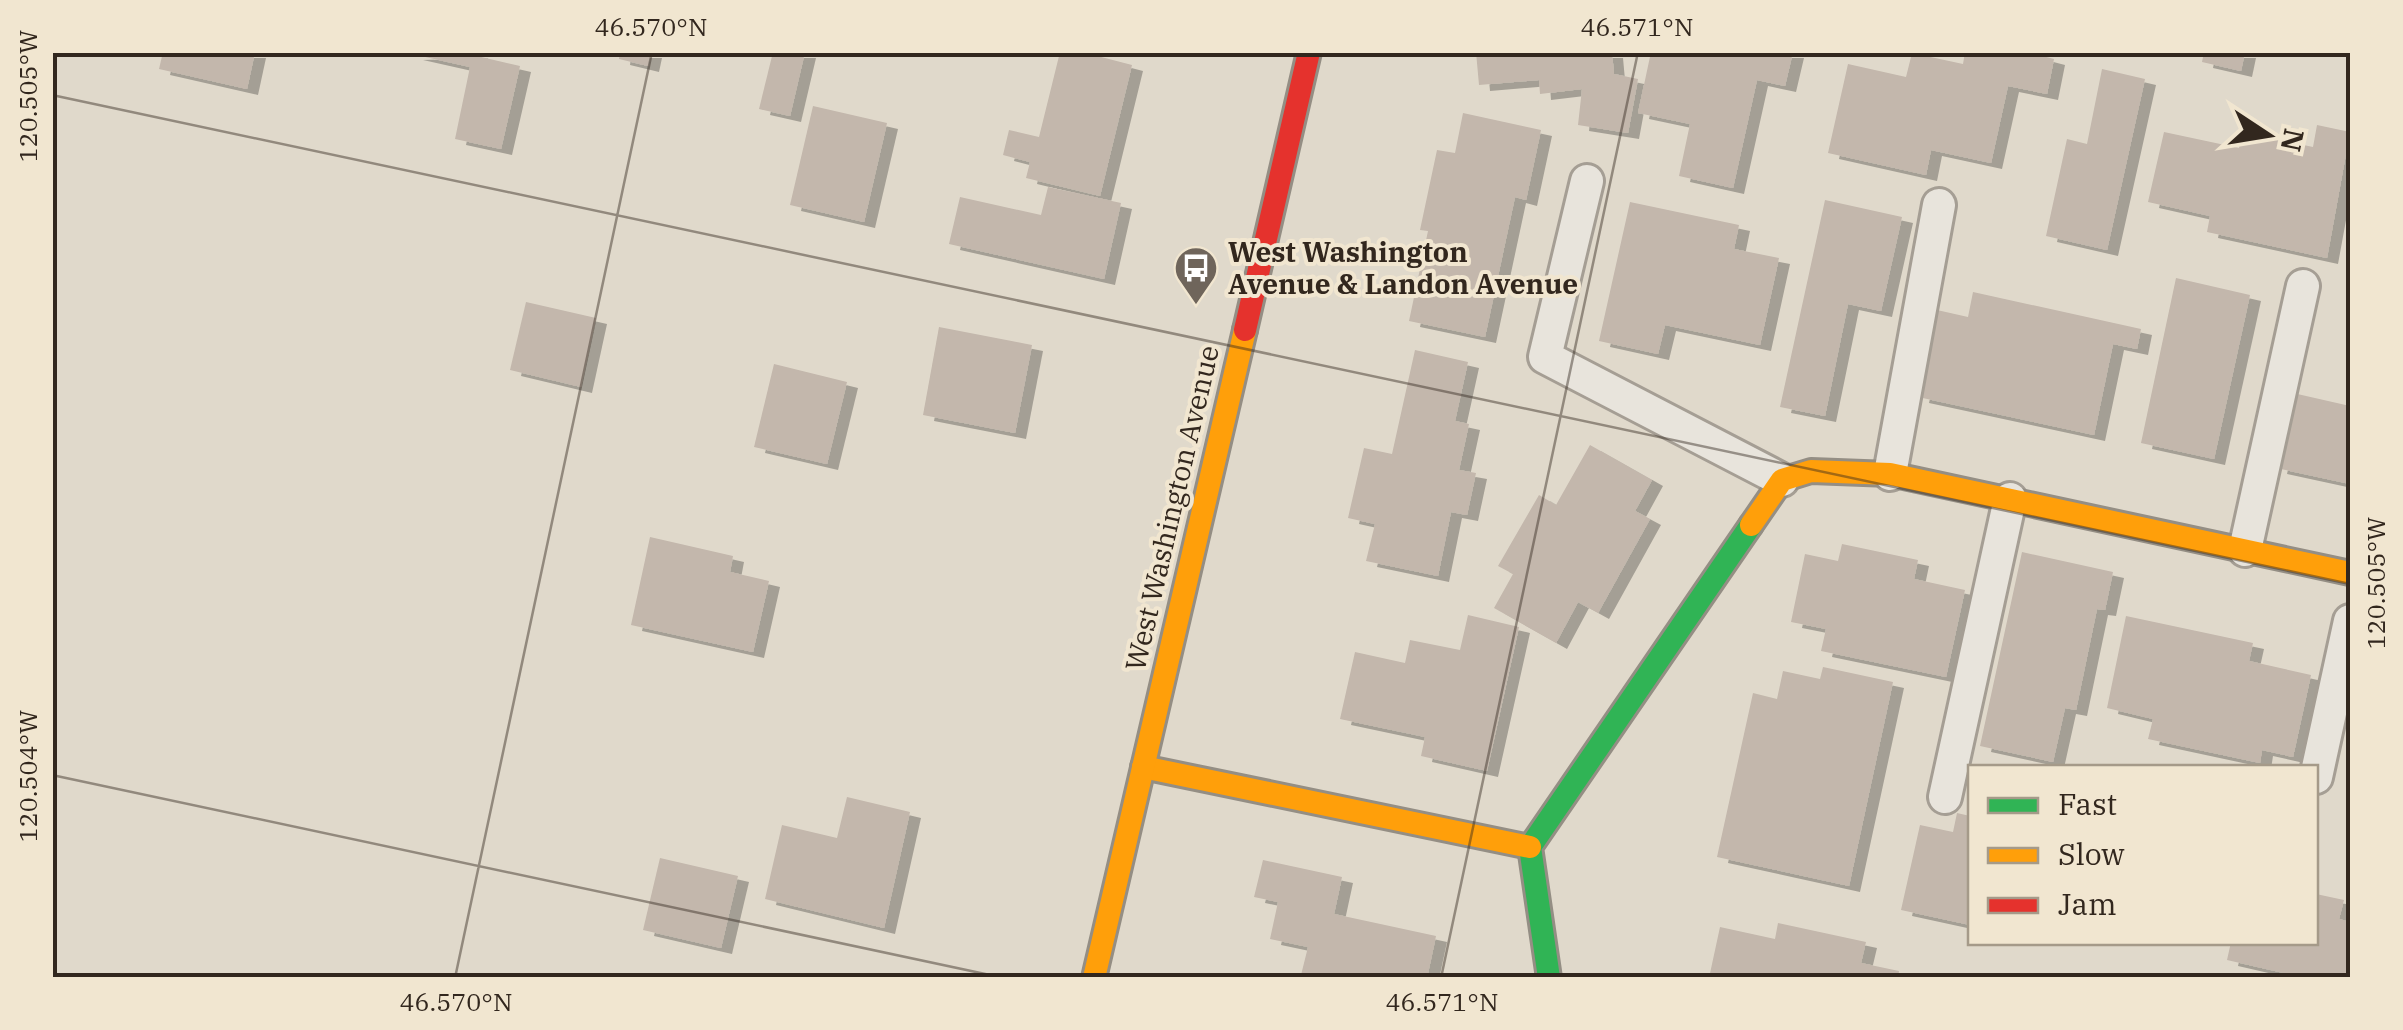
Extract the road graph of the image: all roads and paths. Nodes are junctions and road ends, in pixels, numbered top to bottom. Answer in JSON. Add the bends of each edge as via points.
{"nodes":[{"id":1,"x":1309,"y":52,"type":"edge"},
{"id":2,"x":1587,"y":182,"type":"dead end"},
{"id":3,"x":1940,"y":206,"type":"dead end"},
{"id":4,"x":2303,"y":286,"type":"dead end"},
{"id":5,"x":1890,"y":474,"type":"junction"},
{"id":6,"x":1782,"y":480,"type":"junction"},
{"id":7,"x":2010,"y":499,"type":"junction"},
{"id":8,"x":2245,"y":550,"type":"junction"},
{"id":9,"x":2350,"y":573,"type":"edge"},
{"id":10,"x":2350,"y":620,"type":"edge"},
{"id":11,"x":1143,"y":767,"type":"junction"},
{"id":12,"x":2318,"y":768,"type":"edge"},
{"id":13,"x":1945,"y":798,"type":"dead end"},
{"id":14,"x":1530,"y":847,"type":"junction"},
{"id":15,"x":1094,"y":978,"type":"edge"},
{"id":16,"x":1549,"y":978,"type":"edge"}],
"edges":[{"from":1,"to":11,"type":"street","name":"West Washington Avenue"},
{"from":2,"to":6,"type":"lane","via":[[1546,357]]},
{"from":3,"to":5,"type":"lane"},
{"from":4,"to":8,"type":"lane"},
{"from":5,"to":6,"type":"street","via":[[1811,470]]},
{"from":5,"to":7,"type":"street"},
{"from":6,"to":14,"type":"street"},
{"from":7,"to":8,"type":"street"},
{"from":7,"to":13,"type":"lane"},
{"from":8,"to":9,"type":"street"},
{"from":10,"to":12,"type":"lane"},
{"from":11,"to":14,"type":"street"},
{"from":11,"to":15,"type":"street","name":"West Washington Avenue"},
{"from":14,"to":16,"type":"street"}]}
